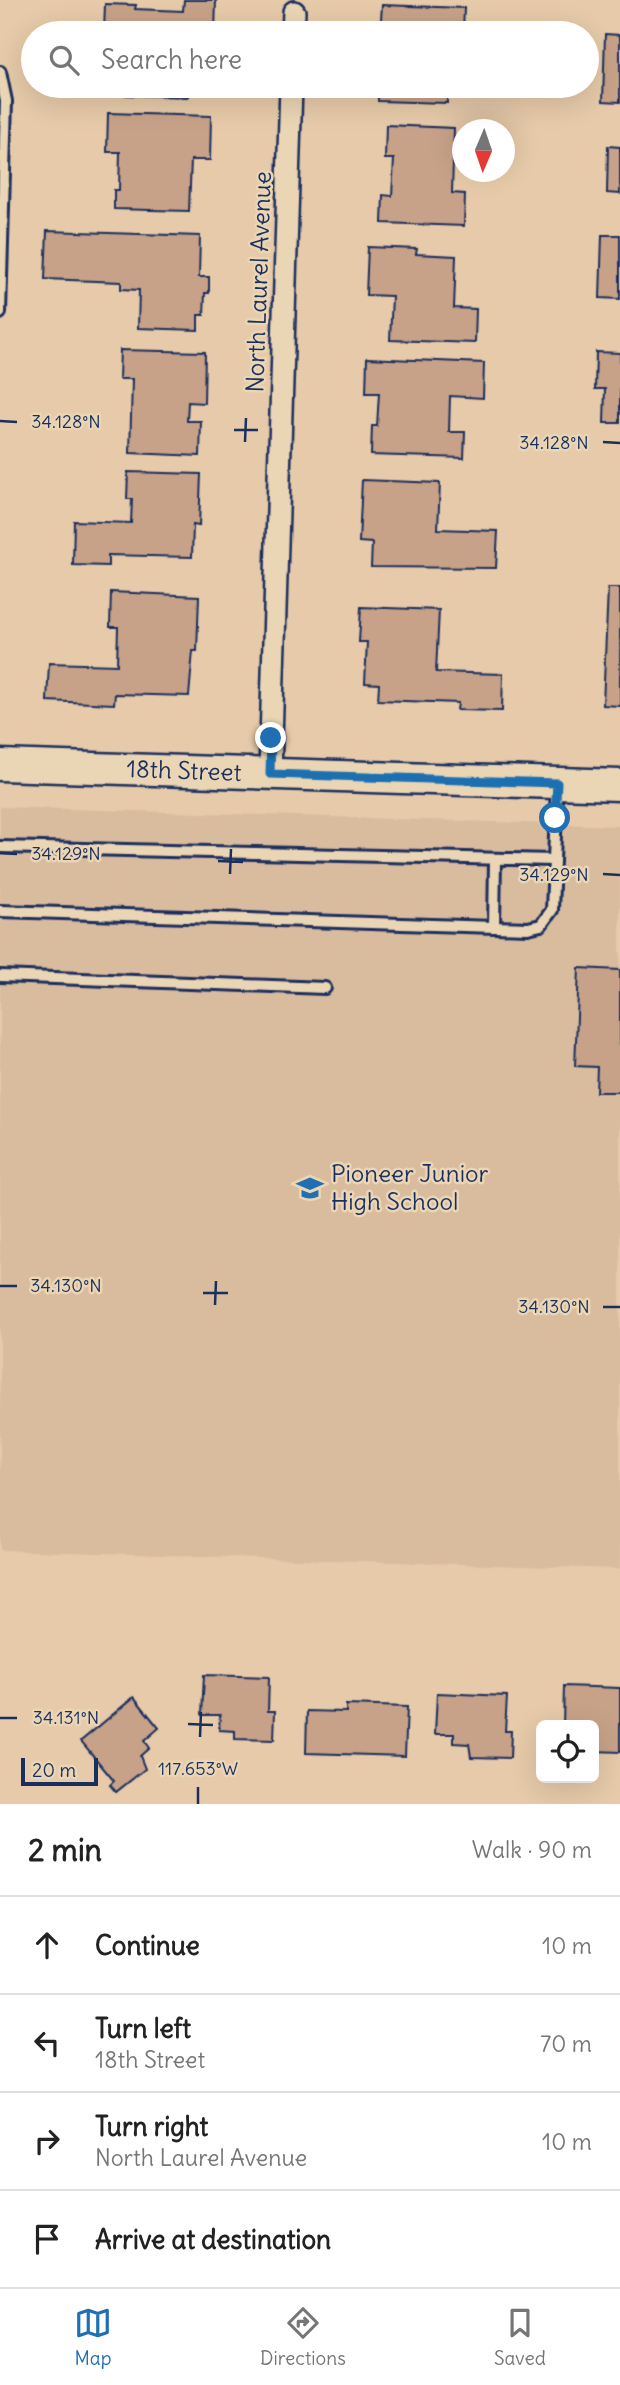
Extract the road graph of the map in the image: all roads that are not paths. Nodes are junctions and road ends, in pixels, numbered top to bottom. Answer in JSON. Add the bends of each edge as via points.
{"nodes":[{"id":1,"x":294,"y":12,"type":"dead end"},
{"id":2,"x":294,"y":21,"type":"edge"},
{"id":3,"x":0,"y":72,"type":"edge"},
{"id":4,"x":291,"y":98,"type":"edge"},
{"id":5,"x":0,"y":313,"type":"edge"},
{"id":6,"x":0,"y":765,"type":"edge"},
{"id":7,"x":270,"y":774,"type":"junction"},
{"id":8,"x":557,"y":783,"type":"junction"},
{"id":9,"x":620,"y":785,"type":"edge"},
{"id":10,"x":0,"y":847,"type":"edge"},
{"id":11,"x":495,"y":859,"type":"junction"},
{"id":12,"x":554,"y":860,"type":"junction"},
{"id":13,"x":0,"y":911,"type":"edge"},
{"id":14,"x":494,"y":927,"type":"junction"},
{"id":15,"x":0,"y":976,"type":"edge"},
{"id":16,"x":325,"y":988,"type":"dead end"}],
"edges":[{"from":1,"to":2,"type":"street"},
{"from":3,"to":5,"type":"lane","via":[[6,101]]},
{"from":4,"to":7,"type":"street","name":"North Laurel Avenue"},
{"from":6,"to":7,"type":"main road","name":"18th Street"},
{"from":7,"to":8,"type":"main road","name":"18th Street"},
{"from":8,"to":9,"type":"main road","name":"18th Street"},
{"from":8,"to":12,"type":"lane"},
{"from":10,"to":11,"type":"lane"},
{"from":11,"to":12,"type":"lane"},
{"from":11,"to":14,"type":"lane"},
{"from":12,"to":14,"type":"lane","via":[[549,918],[528,928]]},
{"from":13,"to":14,"type":"lane"},
{"from":15,"to":16,"type":"lane"}]}
